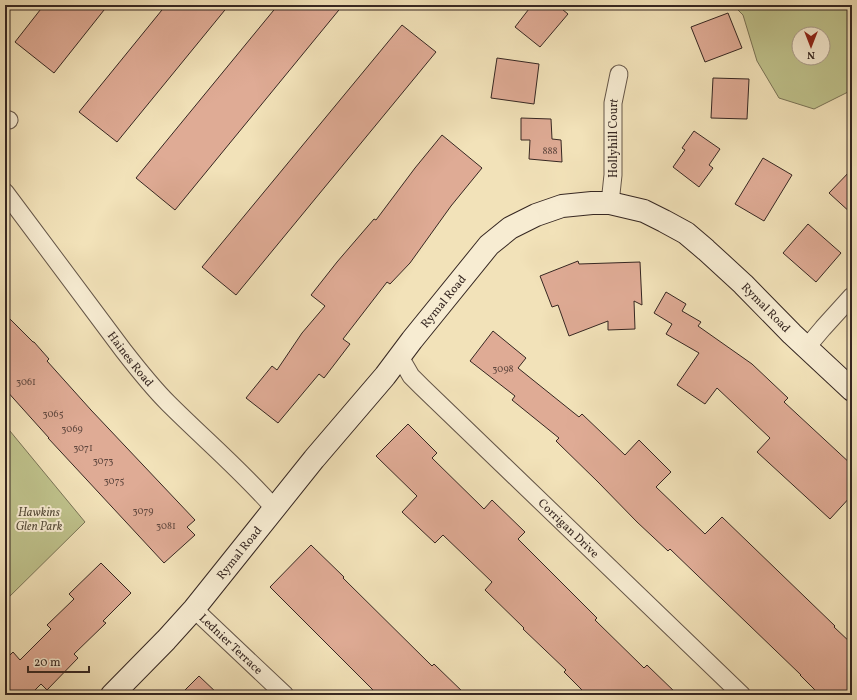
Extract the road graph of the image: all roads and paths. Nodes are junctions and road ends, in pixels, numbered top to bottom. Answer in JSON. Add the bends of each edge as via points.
{"nodes":[{"id":1,"x":620,"y":74,"type":"dead end"},
{"id":2,"x":5,"y":192,"type":"edge"},
{"id":3,"x":610,"y":203,"type":"junction"},
{"id":4,"x":852,"y":296,"type":"edge"},
{"id":5,"x":807,"y":347,"type":"junction"},
{"id":6,"x":400,"y":357,"type":"junction"},
{"id":7,"x":852,"y":390,"type":"edge"},
{"id":8,"x":275,"y":509,"type":"junction"},
{"id":9,"x":194,"y":609,"type":"junction"},
{"id":10,"x":112,"y":695,"type":"edge"},
{"id":11,"x":286,"y":695,"type":"edge"},
{"id":12,"x":742,"y":695,"type":"edge"}],
"edges":[{"from":1,"to":3,"type":"street","name":"Hollyhill Court","via":[[613,103],[613,175]]},
{"from":2,"to":8,"type":"street","name":"Haines Road","via":[[122,350],[167,402],[257,488]]},
{"from":3,"to":5,"type":"street","name":"Rymal Road","via":[[644,211],[686,233]]},
{"from":3,"to":6,"type":"street","name":"Rymal Road","via":[[562,206],[510,228],[489,245]]},
{"from":4,"to":5,"type":"street"},
{"from":5,"to":7,"type":"street","name":"Rymal Road"},
{"from":6,"to":8,"type":"street","name":"Rymal Road"},
{"from":6,"to":12,"type":"street","name":"Corrigan Drive","via":[[411,376],[422,387]]},
{"from":8,"to":9,"type":"street","name":"Rymal Road"},
{"from":9,"to":10,"type":"street","name":"Rymal Road"},
{"from":9,"to":11,"type":"street","name":"Lednier Terrace"}]}
